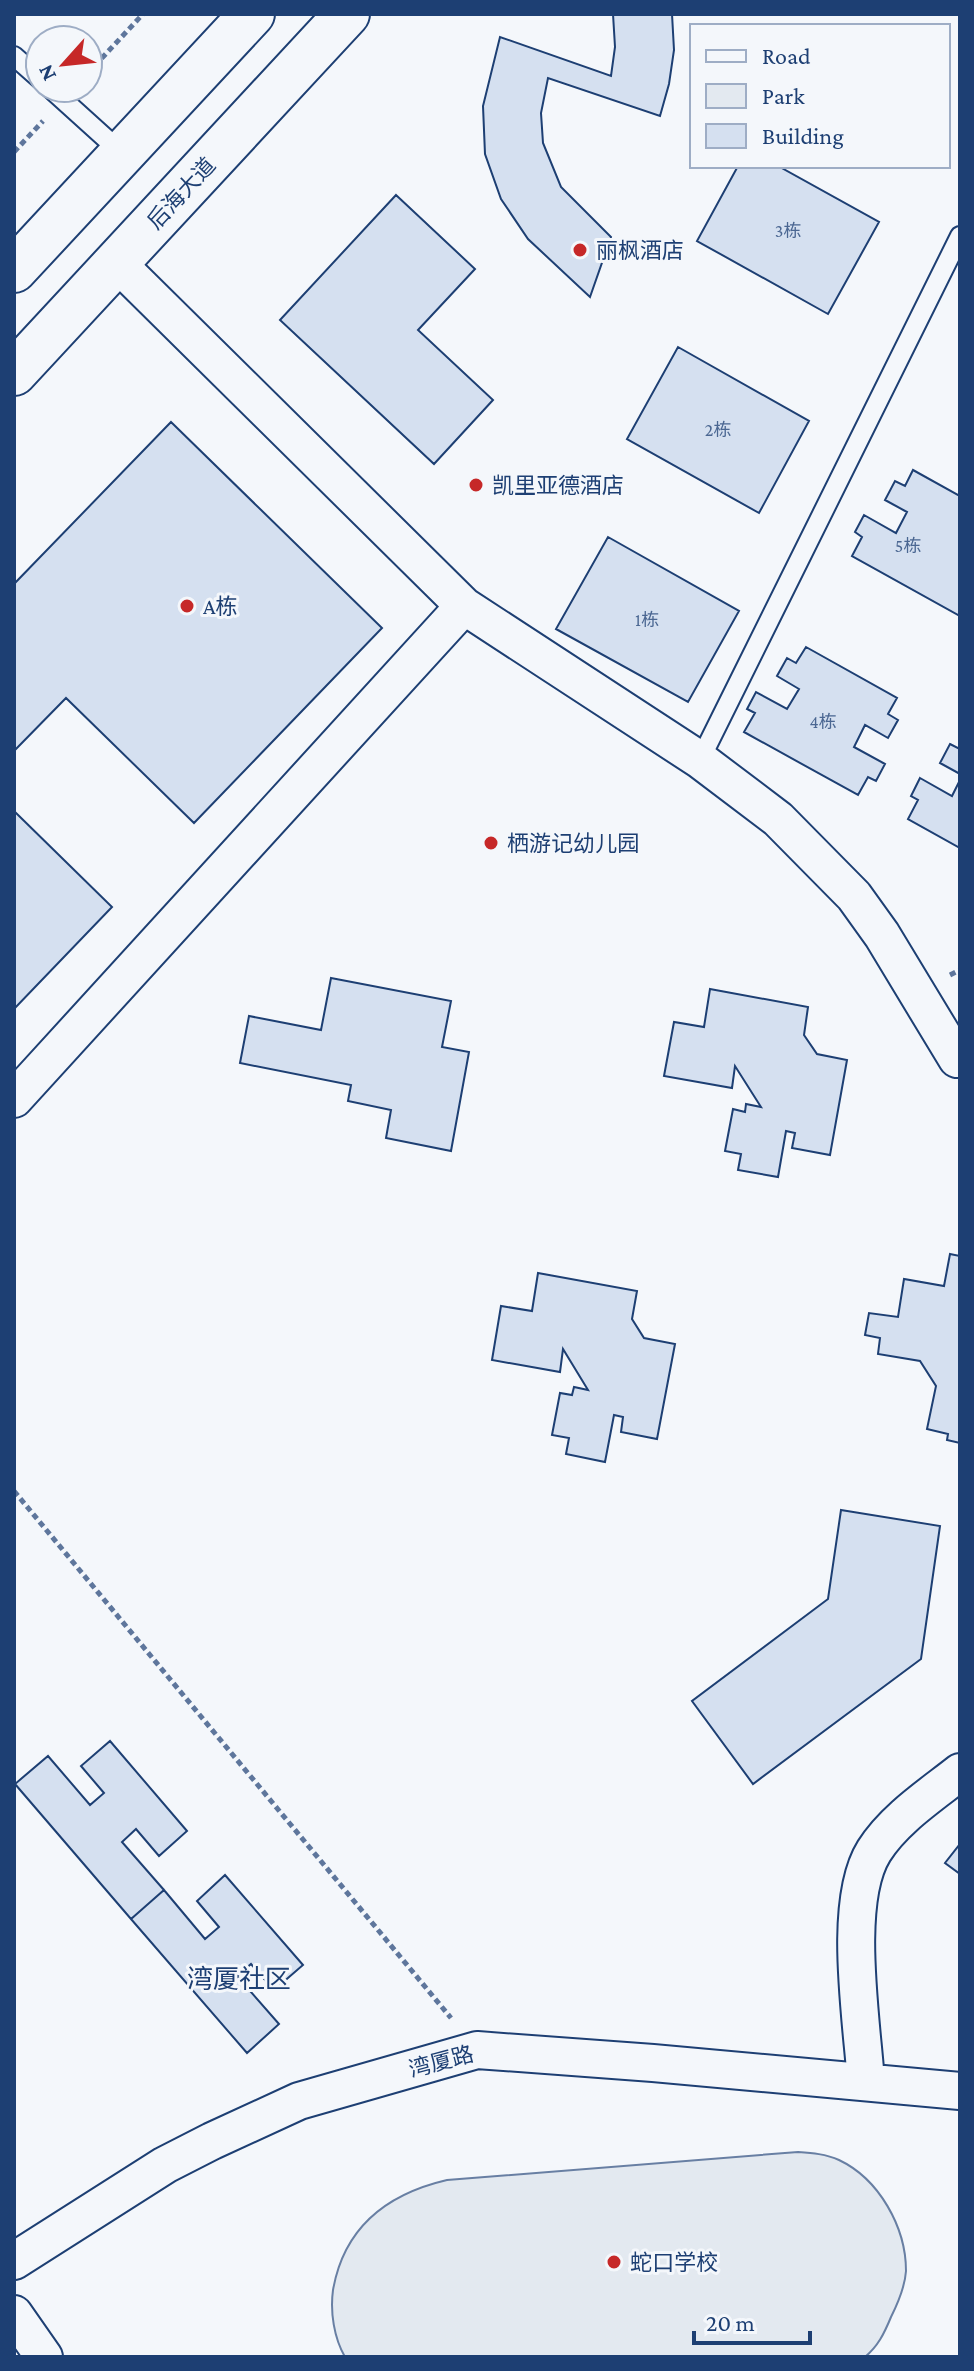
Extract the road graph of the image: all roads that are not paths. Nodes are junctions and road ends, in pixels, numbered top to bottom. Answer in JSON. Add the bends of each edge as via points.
{"nodes":[{"id":1,"x":252,"y":14,"type":"edge"},
{"id":2,"x":347,"y":14,"type":"edge"},
{"id":3,"x":68,"y":104,"type":"edge"},
{"id":4,"x":123,"y":154,"type":"junction"},
{"id":5,"x":960,"y":236,"type":"edge"},
{"id":6,"x":116,"y":262,"type":"junction"},
{"id":7,"x":14,"y":270,"type":"edge"},
{"id":8,"x":14,"y":373,"type":"edge"},
{"id":9,"x":464,"y":606,"type":"junction"},
{"id":10,"x":700,"y":760,"type":"junction"},
{"id":11,"x":957,"y":1059,"type":"dead end"},
{"id":12,"x":14,"y":1099,"type":"edge"},
{"id":13,"x":960,"y":1772,"type":"edge"},
{"id":14,"x":866,"y":2082,"type":"junction"},
{"id":15,"x":960,"y":2091,"type":"edge"},
{"id":16,"x":14,"y":2261,"type":"edge"},
{"id":17,"x":14,"y":2314,"type":"edge"},
{"id":18,"x":44,"y":2357,"type":"edge"}],
"edges":[{"from":1,"to":4,"type":"main road"},
{"from":2,"to":6,"type":"main road","name":"后海大道"},
{"from":3,"to":4,"type":"lane"},
{"from":4,"to":7,"type":"main road"},
{"from":5,"to":10,"type":"lane"},
{"from":6,"to":8,"type":"main road","name":"后海大道"},
{"from":6,"to":9,"type":"street"},
{"from":9,"to":10,"type":"street"},
{"from":9,"to":12,"type":"street"},
{"from":10,"to":11,"type":"street","via":[[778,819],[854,896]]},
{"from":13,"to":14,"type":"street","via":[[902,1819],[874,1851],[861,1881],[855,1924]]},
{"from":14,"to":15,"type":"street","name":"湾厦路"},
{"from":14,"to":16,"type":"street","name":"湾厦路","via":[[477,2050],[299,2101],[165,2165]]},
{"from":17,"to":18,"type":"street"}]}
